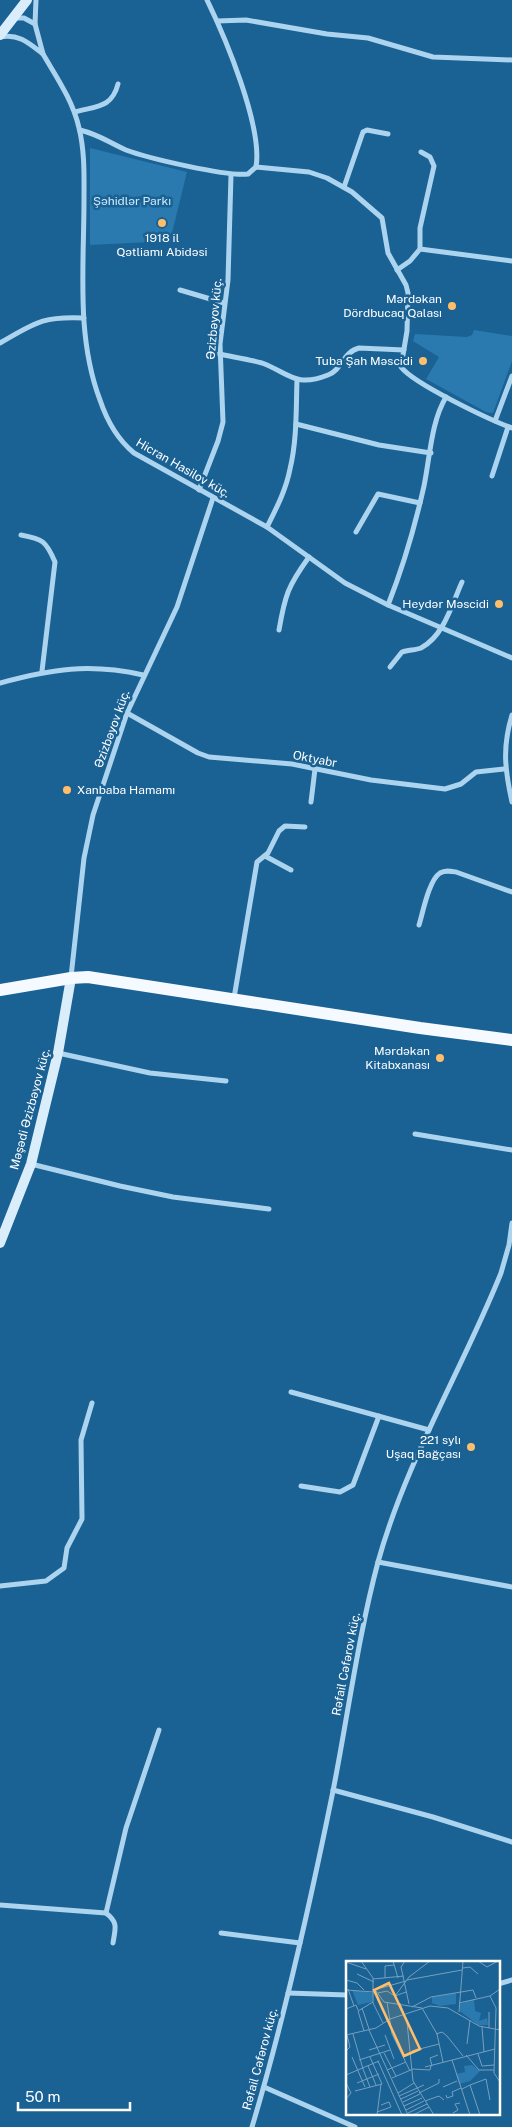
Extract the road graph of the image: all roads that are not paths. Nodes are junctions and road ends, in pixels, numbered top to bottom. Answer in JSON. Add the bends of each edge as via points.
{"nodes":[{"id":1,"x":27,"y":0,"type":"edge"},
{"id":2,"x":36,"y":0,"type":"edge"},
{"id":3,"x":206,"y":0,"type":"edge"},
{"id":4,"x":13,"y":19,"type":"junction"},
{"id":5,"x":217,"y":21,"type":"junction"},
{"id":6,"x":35,"y":24,"type":"junction"},
{"id":7,"x":0,"y":36,"type":"edge"},
{"id":8,"x":43,"y":54,"type":"junction"},
{"id":9,"x":512,"y":60,"type":"edge"},
{"id":10,"x":118,"y":84,"type":"dead end"},
{"id":11,"x":75,"y":112,"type":"junction"},
{"id":12,"x":80,"y":130,"type":"junction"},
{"id":13,"x":388,"y":134,"type":"dead end"},
{"id":14,"x":421,"y":152,"type":"dead end"},
{"id":15,"x":256,"y":167,"type":"junction"},
{"id":16,"x":231,"y":175,"type":"junction"},
{"id":17,"x":344,"y":187,"type":"junction"},
{"id":18,"x":420,"y":249,"type":"junction"},
{"id":19,"x":512,"y":261,"type":"edge"},
{"id":20,"x":397,"y":270,"type":"junction"},
{"id":21,"x":180,"y":290,"type":"dead end"},
{"id":22,"x":224,"y":303,"type":"junction"},
{"id":23,"x":84,"y":318,"type":"junction"},
{"id":24,"x":0,"y":343,"type":"edge"},
{"id":25,"x":404,"y":350,"type":"junction"},
{"id":26,"x":219,"y":354,"type":"junction"},
{"id":27,"x":512,"y":376,"type":"edge"},
{"id":28,"x":297,"y":380,"type":"junction"},
{"id":29,"x":446,"y":397,"type":"junction"},
{"id":30,"x":495,"y":421,"type":"junction"},
{"id":31,"x":296,"y":424,"type":"junction"},
{"id":32,"x":510,"y":428,"type":"edge"},
{"id":33,"x":430,"y":453,"type":"junction"},
{"id":34,"x":492,"y":476,"type":"dead end"},
{"id":35,"x":199,"y":490,"type":"junction"},
{"id":36,"x":213,"y":498,"type":"junction"},
{"id":37,"x":420,"y":503,"type":"junction"},
{"id":38,"x":266,"y":527,"type":"junction"},
{"id":39,"x":356,"y":532,"type":"dead end"},
{"id":40,"x":21,"y":535,"type":"dead end"},
{"id":41,"x":309,"y":557,"type":"junction"},
{"id":42,"x":462,"y":582,"type":"dead end"},
{"id":43,"x":388,"y":605,"type":"junction"},
{"id":44,"x":441,"y":628,"type":"junction"},
{"id":45,"x":279,"y":630,"type":"dead end"},
{"id":46,"x":512,"y":658,"type":"edge"},
{"id":47,"x":390,"y":667,"type":"dead end"},
{"id":48,"x":42,"y":671,"type":"junction"},
{"id":49,"x":143,"y":675,"type":"junction"},
{"id":50,"x":0,"y":683,"type":"edge"},
{"id":51,"x":127,"y":713,"type":"junction"},
{"id":52,"x":512,"y":715,"type":"edge"},
{"id":53,"x":316,"y":769,"type":"junction"},
{"id":54,"x":504,"y":769,"type":"junction"},
{"id":55,"x":311,"y":802,"type":"dead end"},
{"id":56,"x":512,"y":802,"type":"edge"},
{"id":57,"x":305,"y":827,"type":"dead end"},
{"id":58,"x":265,"y":856,"type":"junction"},
{"id":59,"x":291,"y":870,"type":"dead end"},
{"id":60,"x":512,"y":892,"type":"edge"},
{"id":61,"x":419,"y":925,"type":"dead end"},
{"id":62,"x":71,"y":978,"type":"junction"},
{"id":63,"x":0,"y":990,"type":"edge"},
{"id":64,"x":233,"y":999,"type":"junction"},
{"id":65,"x":512,"y":1040,"type":"edge"},
{"id":66,"x":58,"y":1053,"type":"junction"},
{"id":67,"x":226,"y":1081,"type":"dead end"},
{"id":68,"x":415,"y":1134,"type":"dead end"},
{"id":69,"x":512,"y":1150,"type":"edge"},
{"id":70,"x":30,"y":1164,"type":"junction"},
{"id":71,"x":269,"y":1209,"type":"dead end"},
{"id":72,"x":512,"y":1223,"type":"edge"},
{"id":73,"x":0,"y":1243,"type":"edge"},
{"id":74,"x":510,"y":1246,"type":"edge"},
{"id":75,"x":291,"y":1392,"type":"dead end"},
{"id":76,"x":92,"y":1404,"type":"dead end"},
{"id":77,"x":379,"y":1416,"type":"junction"},
{"id":78,"x":429,"y":1430,"type":"junction"},
{"id":79,"x":301,"y":1486,"type":"dead end"},
{"id":80,"x":378,"y":1562,"type":"junction"},
{"id":81,"x":0,"y":1586,"type":"edge"},
{"id":82,"x":512,"y":1587,"type":"edge"},
{"id":83,"x":159,"y":1730,"type":"dead end"},
{"id":84,"x":333,"y":1790,"type":"junction"},
{"id":85,"x":512,"y":1842,"type":"edge"},
{"id":86,"x":0,"y":1904,"type":"edge"},
{"id":87,"x":106,"y":1913,"type":"junction"},
{"id":88,"x":221,"y":1933,"type":"dead end"},
{"id":89,"x":300,"y":1943,"type":"junction"},
{"id":90,"x":113,"y":1944,"type":"dead end"},
{"id":91,"x":288,"y":1993,"type":"junction"},
{"id":92,"x":346,"y":1994,"type":"edge"},
{"id":93,"x":264,"y":2086,"type":"junction"},
{"id":94,"x":252,"y":2127,"type":"edge"},
{"id":95,"x":356,"y":2127,"type":"edge"}],
"edges":[{"from":1,"to":4,"type":"street"},
{"from":2,"to":6,"type":"street"},
{"from":3,"to":5,"type":"street"},
{"from":4,"to":6,"type":"street","via":[[24,18]]},
{"from":4,"to":7,"type":"street"},
{"from":5,"to":9,"type":"street","via":[[246,20],[368,38],[433,57]]},
{"from":5,"to":15,"type":"street","via":[[252,120]]},
{"from":6,"to":8,"type":"street"},
{"from":7,"to":8,"type":"street","via":[[18,37]]},
{"from":8,"to":11,"type":"street","name":"Hicran Hasilov küç."},
{"from":10,"to":11,"type":"street","via":[[110,101]]},
{"from":11,"to":12,"type":"street","name":"Hicran Hasilov küç."},
{"from":12,"to":16,"type":"street","via":[[98,134],[136,153]]},
{"from":12,"to":23,"type":"street","name":"Hicran Hasilov küç.","via":[[84,177]]},
{"from":13,"to":17,"type":"street","via":[[363,132]]},
{"from":14,"to":18,"type":"street","via":[[430,157],[434,166],[420,228]]},
{"from":15,"to":16,"type":"street","via":[[248,174]]},
{"from":15,"to":17,"type":"street","via":[[309,172]]},
{"from":16,"to":22,"type":"street","name":"Əzizbəyov küç.","via":[[228,280]]},
{"from":17,"to":20,"type":"street","via":[[382,218],[388,253]]},
{"from":18,"to":19,"type":"street"},
{"from":18,"to":20,"type":"street"},
{"from":20,"to":25,"type":"street","via":[[408,293]]},
{"from":21,"to":22,"type":"street"},
{"from":22,"to":26,"type":"street","name":"Əzizbəyov küç."},
{"from":23,"to":24,"type":"street","via":[[46,319]]},
{"from":23,"to":35,"type":"street","name":"Hicran Hasilov küç.","via":[[92,379],[118,438],[134,454]]},
{"from":25,"to":28,"type":"street","via":[[359,348],[352,350],[332,374]]},
{"from":25,"to":29,"type":"street","via":[[401,363],[404,370]]},
{"from":26,"to":28,"type":"street","via":[[264,364]]},
{"from":26,"to":35,"type":"street","name":"Əzizbəyov küç.","via":[[223,422]]},
{"from":27,"to":30,"type":"street"},
{"from":28,"to":31,"type":"street"},
{"from":29,"to":30,"type":"street"},
{"from":29,"to":33,"type":"street","via":[[439,411]]},
{"from":30,"to":32,"type":"street"},
{"from":31,"to":33,"type":"street","via":[[379,445]]},
{"from":31,"to":38,"type":"street","via":[[290,471]]},
{"from":32,"to":34,"type":"street"},
{"from":33,"to":37,"type":"street"},
{"from":35,"to":36,"type":"street","name":"Hicran Hasilov küç."},
{"from":36,"to":38,"type":"street","name":"Hicran Hasilov küç."},
{"from":36,"to":49,"type":"street","name":"Əzizbəyov küç.","via":[[177,607]]},
{"from":37,"to":39,"type":"street","via":[[378,494]]},
{"from":37,"to":43,"type":"street"},
{"from":38,"to":41,"type":"street","name":"Hicran Hasilov küç."},
{"from":40,"to":48,"type":"street","via":[[44,542],[55,562]]},
{"from":41,"to":43,"type":"street","name":"Hicran Hasilov küç.","via":[[345,583]]},
{"from":41,"to":45,"type":"street","via":[[284,598]]},
{"from":42,"to":44,"type":"street"},
{"from":43,"to":44,"type":"street","name":"Hicran Hasilov küç."},
{"from":44,"to":46,"type":"street","name":"Hicran Hasilov küç."},
{"from":44,"to":47,"type":"street","via":[[419,649],[402,652]]},
{"from":48,"to":49,"type":"street","via":[[100,669]]},
{"from":48,"to":50,"type":"street"},
{"from":49,"to":51,"type":"street","name":"Əzizbəyov küç."},
{"from":51,"to":53,"type":"street","name":"Oktyabr","via":[[209,757]]},
{"from":51,"to":62,"type":"street","name":"Əzizbəyov küç.","via":[[88,833]]},
{"from":52,"to":54,"type":"street"},
{"from":53,"to":54,"type":"street","name":"Oktyabr","via":[[445,790],[461,784],[476,772]]},
{"from":53,"to":55,"type":"street"},
{"from":54,"to":56,"type":"street"},
{"from":57,"to":58,"type":"street","via":[[285,826]]},
{"from":58,"to":59,"type":"street"},
{"from":58,"to":64,"type":"street","via":[[255,866]]},
{"from":60,"to":61,"type":"street","via":[[456,872],[441,873],[430,888]]},
{"from":62,"to":63,"type":"main road"},
{"from":62,"to":64,"type":"main road","via":[[88,977]]},
{"from":62,"to":66,"type":"street","name":"Məşədi Əzizbəyov küç."},
{"from":64,"to":65,"type":"main road"},
{"from":66,"to":67,"type":"street","via":[[150,1073]]},
{"from":66,"to":70,"type":"street","name":"Məşədi Əzizbəyov küç."},
{"from":68,"to":69,"type":"street"},
{"from":70,"to":71,"type":"street","via":[[173,1197]]},
{"from":70,"to":73,"type":"street","name":"Məşədi Əzizbəyov küç."},
{"from":72,"to":74,"type":"street","name":"Rəfail Cəfərov küç."},
{"from":74,"to":78,"type":"street","name":"Rəfail Cəfərov küç.","via":[[490,1300]]},
{"from":75,"to":77,"type":"street"},
{"from":76,"to":81,"type":"street","via":[[80,1440],[82,1519],[67,1548],[64,1568],[46,1581]]},
{"from":77,"to":78,"type":"street"},
{"from":77,"to":79,"type":"street","via":[[353,1485],[340,1492]]},
{"from":78,"to":80,"type":"street","name":"Rəfail Cəfərov küç."},
{"from":80,"to":82,"type":"street"},
{"from":80,"to":84,"type":"street","name":"Rəfail Cəfərov küç.","via":[[352,1679]]},
{"from":83,"to":87,"type":"street","via":[[126,1828]]},
{"from":84,"to":85,"type":"street"},
{"from":84,"to":89,"type":"street","name":"Rəfail Cəfərov küç."},
{"from":86,"to":87,"type":"street"},
{"from":87,"to":90,"type":"street","via":[[116,1926]]},
{"from":88,"to":89,"type":"street"},
{"from":89,"to":91,"type":"street","name":"Rəfail Cəfərov küç."},
{"from":91,"to":92,"type":"street"},
{"from":91,"to":93,"type":"street","name":"Rəfail Cəfərov küç."},
{"from":93,"to":94,"type":"street","name":"Rəfail Cəfərov küç."},
{"from":93,"to":95,"type":"street"}]}
